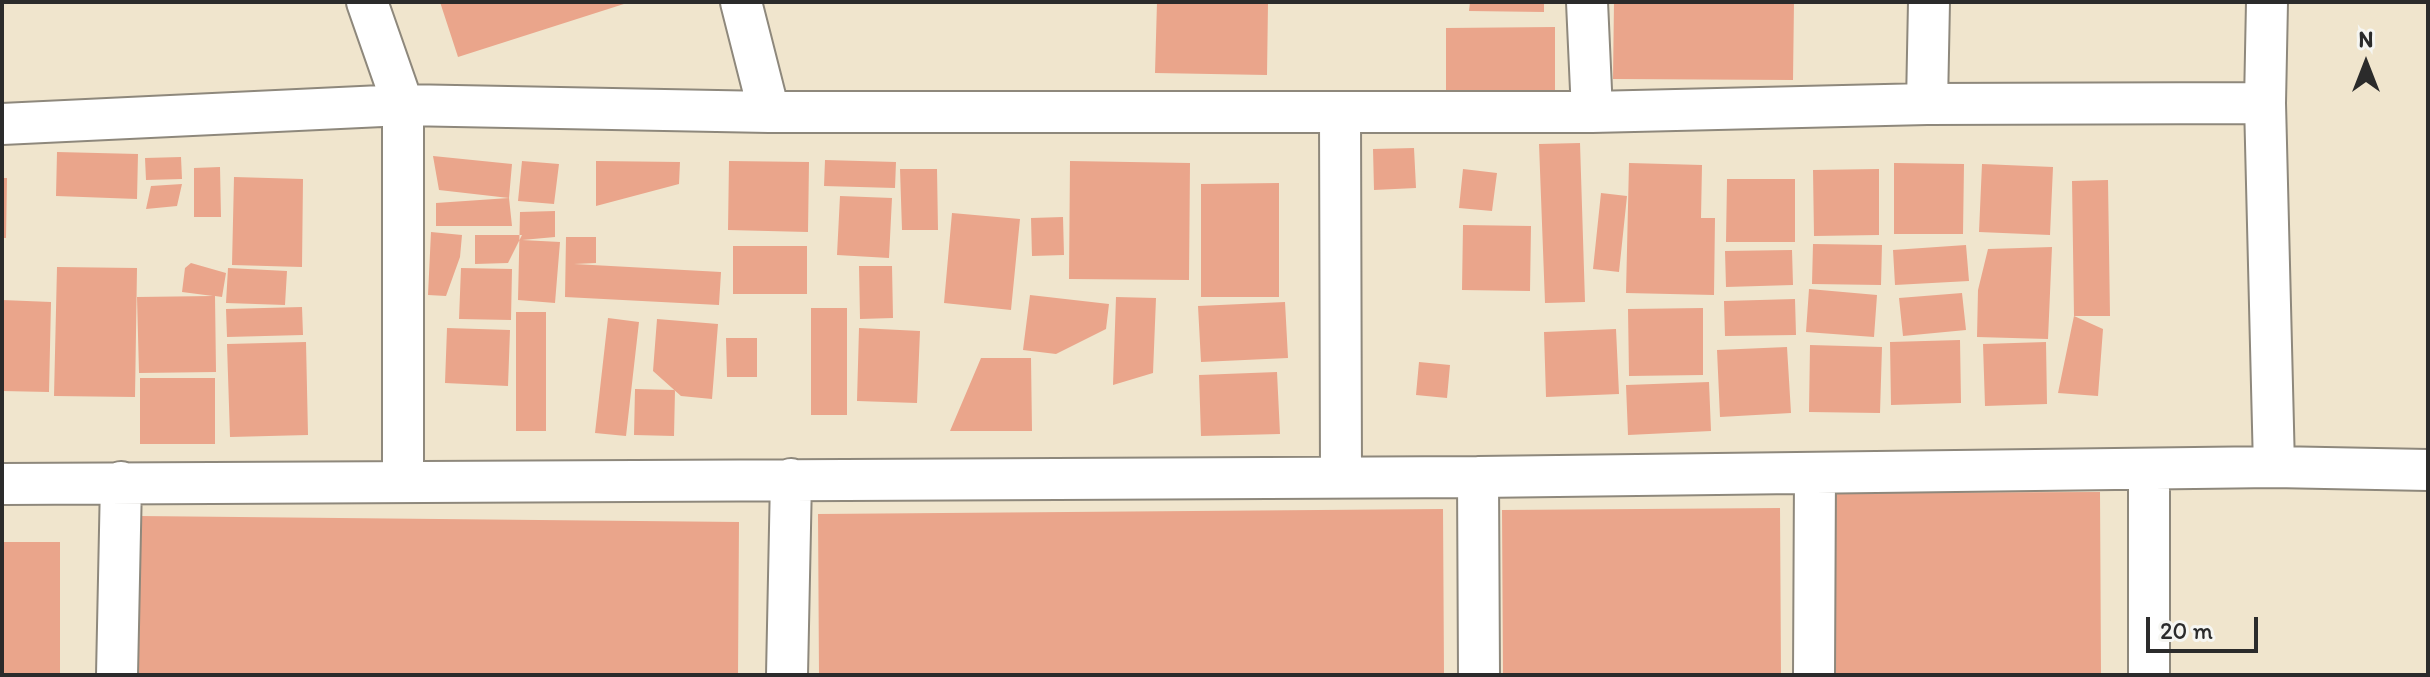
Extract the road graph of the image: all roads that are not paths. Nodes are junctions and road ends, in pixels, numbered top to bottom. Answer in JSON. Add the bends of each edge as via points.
{"nodes":[{"id":1,"x":367,"y":2,"type":"edge"},
{"id":2,"x":741,"y":2,"type":"edge"},
{"id":3,"x":1587,"y":2,"type":"edge"},
{"id":4,"x":1929,"y":2,"type":"edge"},
{"id":5,"x":2267,"y":2,"type":"edge"},
{"id":6,"x":2265,"y":103,"type":"junction"},
{"id":7,"x":1927,"y":104,"type":"junction"},
{"id":8,"x":403,"y":105,"type":"junction"},
{"id":9,"x":769,"y":112,"type":"junction"},
{"id":10,"x":1340,"y":112,"type":"junction"},
{"id":11,"x":1592,"y":112,"type":"junction"},
{"id":12,"x":2,"y":124,"type":"edge"},
{"id":13,"x":2274,"y":467,"type":"junction"},
{"id":14,"x":2428,"y":470,"type":"edge"},
{"id":15,"x":2149,"y":471,"type":"junction"},
{"id":16,"x":1815,"y":474,"type":"junction"},
{"id":17,"x":1341,"y":477,"type":"junction"},
{"id":18,"x":1478,"y":477,"type":"junction"},
{"id":19,"x":791,"y":479,"type":"junction"},
{"id":20,"x":403,"y":480,"type":"junction"},
{"id":21,"x":121,"y":482,"type":"junction"},
{"id":22,"x":2,"y":484,"type":"edge"},
{"id":23,"x":117,"y":675,"type":"edge"},
{"id":24,"x":787,"y":675,"type":"edge"},
{"id":25,"x":1479,"y":675,"type":"edge"},
{"id":26,"x":1814,"y":675,"type":"edge"},
{"id":27,"x":2149,"y":675,"type":"edge"}],
"edges":[{"from":1,"to":8,"type":"street"},
{"from":2,"to":9,"type":"street"},
{"from":3,"to":11,"type":"street"},
{"from":4,"to":7,"type":"street"},
{"from":5,"to":6,"type":"street"},
{"from":6,"to":7,"type":"street"},
{"from":6,"to":13,"type":"street"},
{"from":7,"to":11,"type":"street"},
{"from":8,"to":9,"type":"street"},
{"from":8,"to":12,"type":"street"},
{"from":8,"to":20,"type":"street"},
{"from":9,"to":10,"type":"street"},
{"from":10,"to":11,"type":"street"},
{"from":10,"to":17,"type":"street"},
{"from":13,"to":14,"type":"street"},
{"from":13,"to":15,"type":"street"},
{"from":15,"to":16,"type":"street"},
{"from":15,"to":27,"type":"street"},
{"from":16,"to":18,"type":"street"},
{"from":16,"to":26,"type":"street"},
{"from":17,"to":18,"type":"street"},
{"from":17,"to":19,"type":"street"},
{"from":18,"to":25,"type":"street"},
{"from":19,"to":20,"type":"street"},
{"from":19,"to":24,"type":"street"},
{"from":20,"to":21,"type":"street"},
{"from":21,"to":22,"type":"street"},
{"from":21,"to":23,"type":"street"}]}
